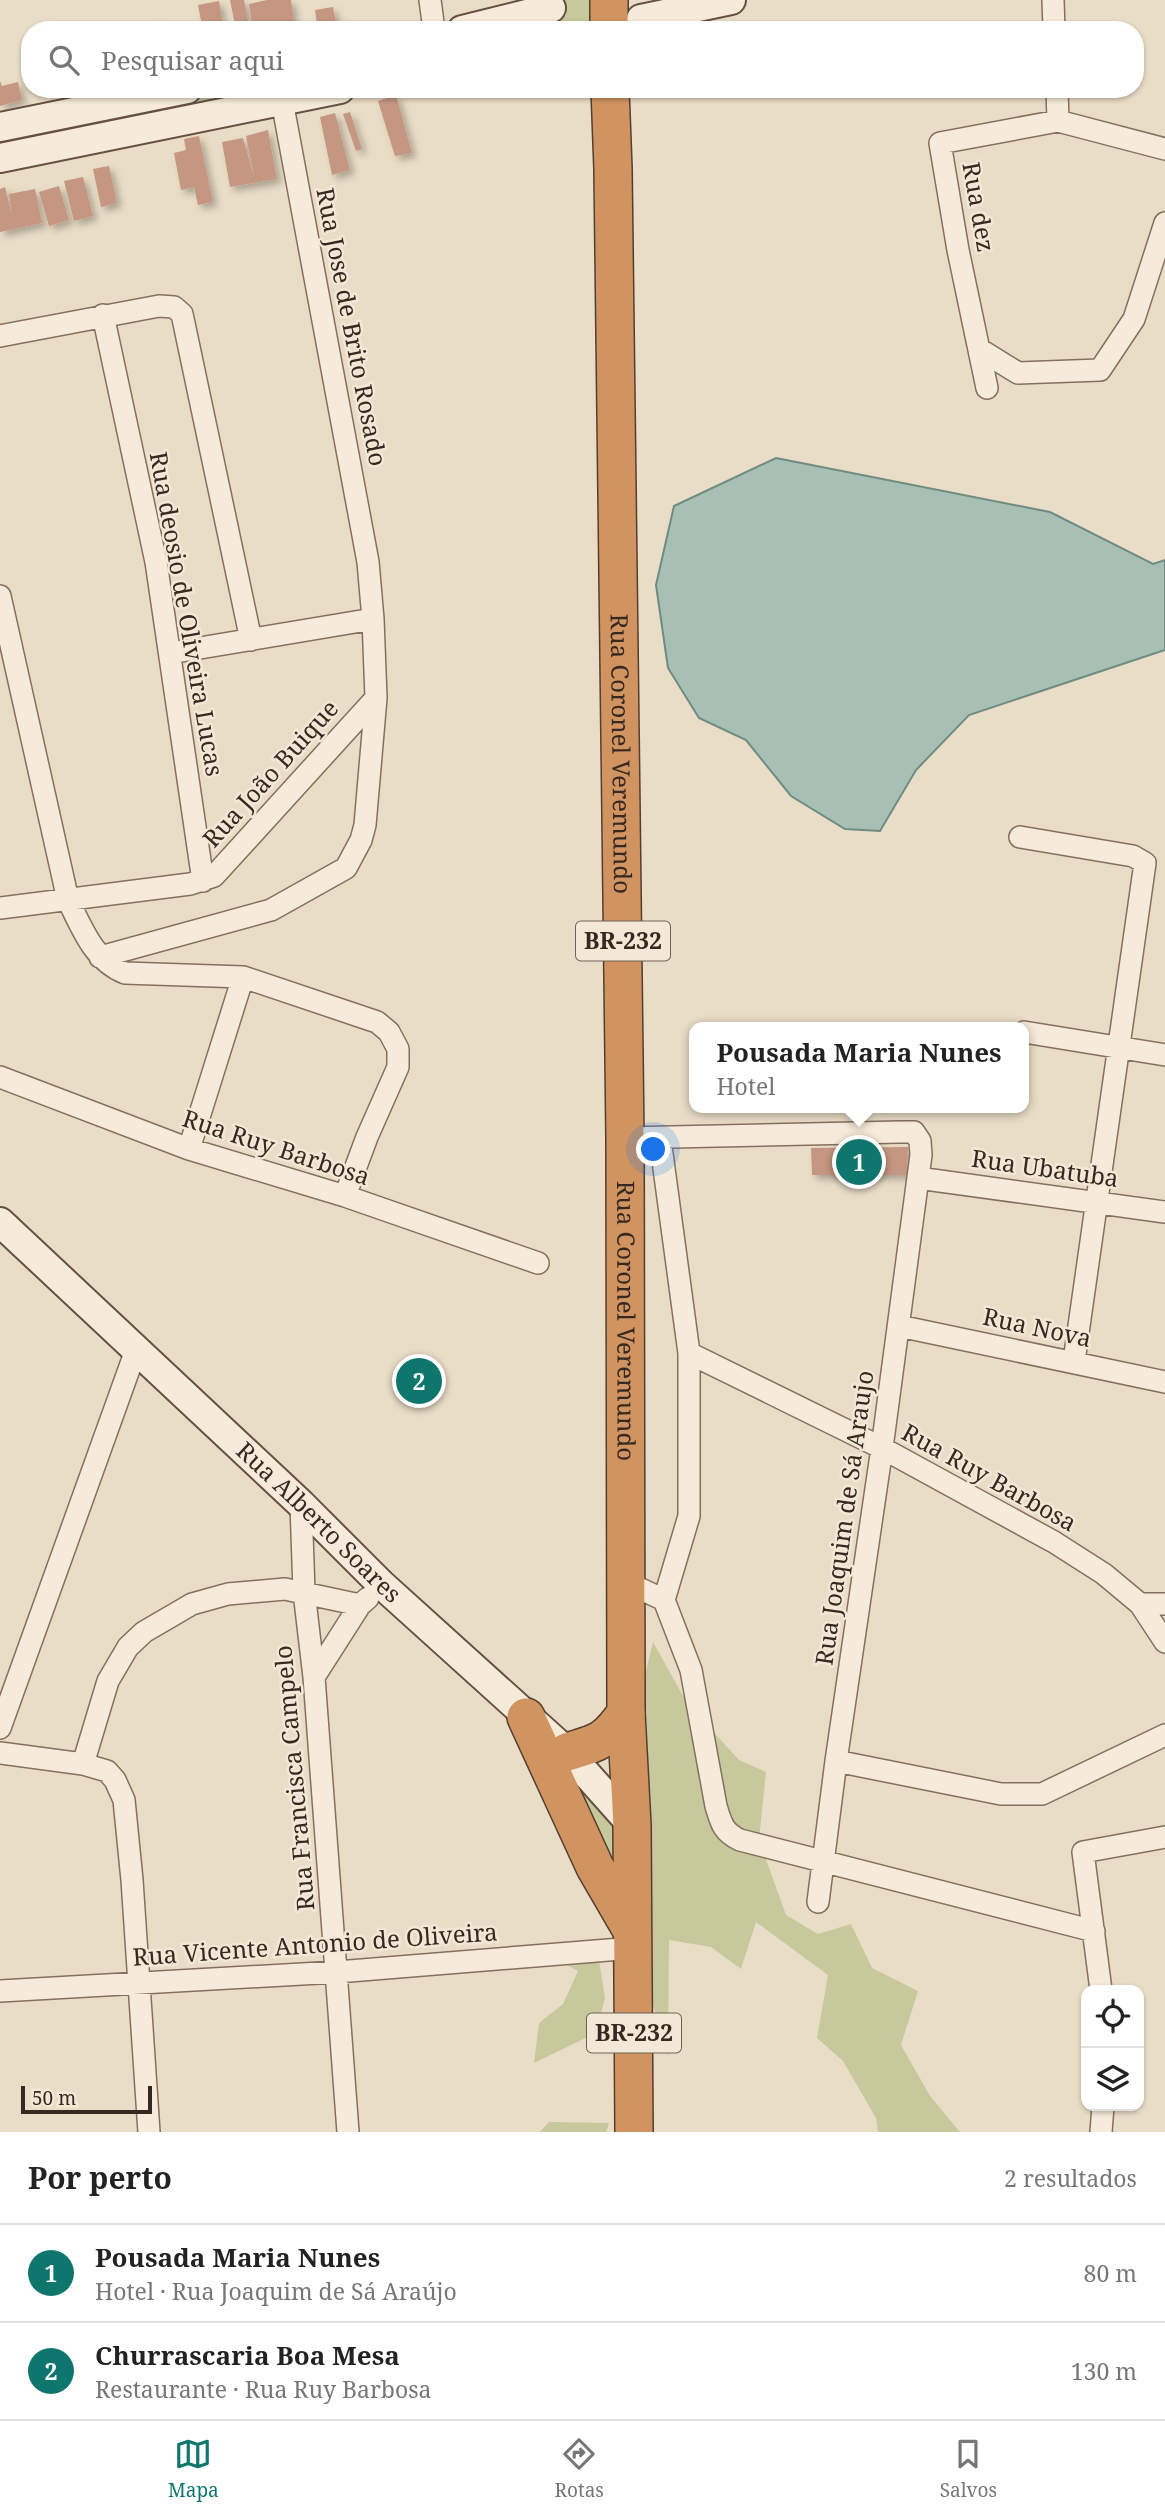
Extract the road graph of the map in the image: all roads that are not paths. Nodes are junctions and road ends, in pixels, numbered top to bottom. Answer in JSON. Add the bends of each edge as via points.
{"nodes":[{"id":1,"x":430,"y":0,"type":"edge"},
{"id":2,"x":609,"y":0,"type":"edge"},
{"id":3,"x":731,"y":0,"type":"edge"},
{"id":4,"x":1053,"y":0,"type":"edge"},
{"id":5,"x":553,"y":13,"type":"edge"},
{"id":6,"x":632,"y":20,"type":"edge"},
{"id":7,"x":433,"y":21,"type":"edge"},
{"id":8,"x":510,"y":21,"type":"edge"},
{"id":9,"x":1054,"y":21,"type":"edge"},
{"id":10,"x":142,"y":98,"type":"edge"},
{"id":11,"x":181,"y":98,"type":"edge"},
{"id":12,"x":297,"y":98,"type":"edge"},
{"id":13,"x":588,"y":98,"type":"edge"},
{"id":14,"x":610,"y":98,"type":"edge"},
{"id":15,"x":1057,"y":98,"type":"edge"},
{"id":16,"x":282,"y":101,"type":"junction"},
{"id":17,"x":182,"y":121,"type":"junction"},
{"id":18,"x":1058,"y":121,"type":"junction"},
{"id":19,"x":0,"y":127,"type":"edge"},
{"id":20,"x":1165,"y":149,"type":"edge"},
{"id":21,"x":0,"y":158,"type":"edge"},
{"id":22,"x":613,"y":169,"type":"junction"},
{"id":23,"x":1165,"y":223,"type":"edge"},
{"id":24,"x":103,"y":315,"type":"junction"},
{"id":25,"x":0,"y":336,"type":"edge"},
{"id":26,"x":979,"y":349,"type":"junction"},
{"id":27,"x":987,"y":388,"type":"dead end"},
{"id":28,"x":368,"y":562,"type":"joint"},
{"id":29,"x":0,"y":596,"type":"edge"},
{"id":30,"x":373,"y":619,"type":"junction"},
{"id":31,"x":251,"y":640,"type":"junction"},
{"id":32,"x":170,"y":653,"type":"junction"},
{"id":33,"x":376,"y":698,"type":"junction"},
{"id":34,"x":1020,"y":836,"type":"dead end"},
{"id":35,"x":203,"y":881,"type":"junction"},
{"id":36,"x":68,"y":901,"type":"junction"},
{"id":37,"x":0,"y":908,"type":"edge"},
{"id":38,"x":100,"y":957,"type":"junction"},
{"id":39,"x":243,"y":977,"type":"junction"},
{"id":40,"x":1029,"y":1033,"type":"edge"},
{"id":41,"x":1119,"y":1047,"type":"junction"},
{"id":42,"x":1165,"y":1055,"type":"edge"},
{"id":43,"x":0,"y":1077,"type":"edge"},
{"id":44,"x":643,"y":1138,"type":"junction"},
{"id":45,"x":189,"y":1149,"type":"junction"},
{"id":46,"x":918,"y":1178,"type":"junction"},
{"id":47,"x":345,"y":1196,"type":"junction"},
{"id":48,"x":1096,"y":1203,"type":"junction"},
{"id":49,"x":1165,"y":1212,"type":"edge"},
{"id":50,"x":0,"y":1222,"type":"edge"},
{"id":51,"x":538,"y":1263,"type":"dead end"},
{"id":52,"x":899,"y":1326,"type":"junction"},
{"id":53,"x":136,"y":1350,"type":"junction"},
{"id":54,"x":688,"y":1353,"type":"junction"},
{"id":55,"x":1074,"y":1362,"type":"junction"},
{"id":56,"x":1165,"y":1382,"type":"edge"},
{"id":57,"x":882,"y":1448,"type":"junction"},
{"id":58,"x":301,"y":1504,"type":"junction"},
{"id":59,"x":626,"y":1581,"type":"junction"},
{"id":60,"x":381,"y":1584,"type":"junction"},
{"id":61,"x":304,"y":1592,"type":"junction"},
{"id":62,"x":664,"y":1600,"type":"junction"},
{"id":63,"x":1140,"y":1604,"type":"junction"},
{"id":64,"x":1165,"y":1604,"type":"edge"},
{"id":65,"x":360,"y":1605,"type":"junction"},
{"id":66,"x":1165,"y":1642,"type":"edge"},
{"id":67,"x":314,"y":1677,"type":"junction"},
{"id":68,"x":626,"y":1713,"type":"junction"},
{"id":69,"x":526,"y":1717,"type":"junction"},
{"id":70,"x":0,"y":1728,"type":"edge"},
{"id":71,"x":1165,"y":1735,"type":"edge"},
{"id":72,"x":567,"y":1752,"type":"junction"},
{"id":73,"x":0,"y":1753,"type":"edge"},
{"id":74,"x":836,"y":1761,"type":"junction"},
{"id":75,"x":83,"y":1764,"type":"junction"},
{"id":76,"x":632,"y":1825,"type":"junction"},
{"id":77,"x":1165,"y":1837,"type":"edge"},
{"id":78,"x":822,"y":1862,"type":"junction"},
{"id":79,"x":818,"y":1902,"type":"dead end"},
{"id":80,"x":1094,"y":1931,"type":"junction"},
{"id":81,"x":633,"y":1940,"type":"junction"},
{"id":82,"x":337,"y":1972,"type":"junction"},
{"id":83,"x":138,"y":1983,"type":"junction"},
{"id":84,"x":1100,"y":1985,"type":"edge"},
{"id":85,"x":0,"y":1991,"type":"edge"},
{"id":86,"x":1103,"y":2111,"type":"edge"},
{"id":87,"x":149,"y":2132,"type":"edge"},
{"id":88,"x":348,"y":2132,"type":"edge"},
{"id":89,"x":634,"y":2132,"type":"edge"},
{"id":90,"x":1101,"y":2132,"type":"edge"}],
"edges":[{"from":1,"to":7,"type":"street"},
{"from":2,"to":6,"type":"highway"},
{"from":3,"to":6,"type":"main road"},
{"from":4,"to":9,"type":"street"},
{"from":5,"to":8,"type":"main road"},
{"from":10,"to":19,"type":"main road"},
{"from":11,"to":17,"type":"main road"},
{"from":12,"to":16,"type":"main road"},
{"from":13,"to":22,"type":"highway"},
{"from":14,"to":22,"type":"highway","name":"Rua Coronel Veremundo","number":"BR-232"},
{"from":15,"to":18,"type":"street"},
{"from":16,"to":17,"type":"main road"},
{"from":16,"to":28,"type":"street","name":"Rua Jose de Brito Rosado"},
{"from":17,"to":21,"type":"main road"},
{"from":18,"to":20,"type":"street"},
{"from":18,"to":26,"type":"street","name":"Rua dez","via":[[940,143]]},
{"from":22,"to":44,"type":"highway","name":"Rua Coronel Veremundo","number":"BR-232"},
{"from":23,"to":26,"type":"street","via":[[1135,319],[1100,370],[1018,373]]},
{"from":24,"to":25,"type":"street"},
{"from":24,"to":31,"type":"street","via":[[159,306],[174,307],[182,314]]},
{"from":24,"to":32,"type":"street","name":"Rua deosio de Oliveira Lucas","via":[[156,562]]},
{"from":26,"to":27,"type":"street","name":"Rua dez"},
{"from":28,"to":30,"type":"street","name":"Rua João Buique"},
{"from":29,"to":36,"type":"street"},
{"from":30,"to":31,"type":"street"},
{"from":30,"to":33,"type":"street","name":"Rua João Buique"},
{"from":31,"to":32,"type":"street"},
{"from":32,"to":35,"type":"street","name":"Rua deosio de Oliveira Lucas"},
{"from":33,"to":35,"type":"street","name":"Rua João Buique","via":[[214,876]]},
{"from":33,"to":38,"type":"street","name":"Rua João Buique","via":[[365,825],[346,868],[271,910]]},
{"from":34,"to":41,"type":"street","via":[[1133,856],[1145,863]]},
{"from":35,"to":36,"type":"street"},
{"from":36,"to":37,"type":"street"},
{"from":36,"to":38,"type":"street"},
{"from":38,"to":39,"type":"street","via":[[125,973]]},
{"from":39,"to":45,"type":"street"},
{"from":39,"to":47,"type":"street","via":[[377,1022],[398,1049],[398,1067]]},
{"from":40,"to":41,"type":"street"},
{"from":41,"to":42,"type":"street"},
{"from":41,"to":48,"type":"street"},
{"from":43,"to":45,"type":"street","name":"Rua Ruy Barbosa"},
{"from":44,"to":46,"type":"street","name":"Rua Joaquim de Sá Araujo","via":[[914,1132],[920,1141]]},
{"from":44,"to":54,"type":"street"},
{"from":44,"to":59,"type":"highway","name":"Rua Coronel Veremundo","number":"BR-232"},
{"from":45,"to":47,"type":"street","name":"Rua Ruy Barbosa"},
{"from":46,"to":48,"type":"street","name":"Rua Ubatuba"},
{"from":46,"to":52,"type":"street","name":"Rua Joaquim de Sá Araujo"},
{"from":47,"to":51,"type":"street","name":"Rua Ruy Barbosa"},
{"from":48,"to":49,"type":"street","name":"Rua Ubatuba"},
{"from":48,"to":55,"type":"street"},
{"from":50,"to":53,"type":"main road","name":"Rua Alberto Soares"},
{"from":52,"to":55,"type":"street","name":"Rua Nova"},
{"from":52,"to":57,"type":"street","name":"Rua Joaquim de Sá Araujo"},
{"from":53,"to":58,"type":"main road","name":"Rua Alberto Soares"},
{"from":53,"to":70,"type":"street"},
{"from":54,"to":57,"type":"street","name":"Rua Ruy Barbosa"},
{"from":54,"to":62,"type":"street","via":[[689,1516]]},
{"from":55,"to":56,"type":"street","name":"Rua Nova"},
{"from":57,"to":63,"type":"street","name":"Rua Ruy Barbosa","via":[[1054,1542]]},
{"from":57,"to":74,"type":"street","name":"Rua Joaquim de Sá Araujo"},
{"from":58,"to":60,"type":"main road","name":"Rua Alberto Soares"},
{"from":58,"to":61,"type":"street","name":"Rua Francisca Campelo"},
{"from":59,"to":62,"type":"street"},
{"from":59,"to":68,"type":"highway","name":"Rua Coronel Veremundo","number":"BR-232"},
{"from":60,"to":65,"type":"street"},
{"from":60,"to":69,"type":"main road","name":"Rua Alberto Soares"},
{"from":61,"to":65,"type":"street"},
{"from":61,"to":67,"type":"street","name":"Rua Francisca Campelo"},
{"from":61,"to":75,"type":"street","via":[[228,1594],[192,1604],[144,1632],[128,1647],[108,1681]]},
{"from":62,"to":78,"type":"street","via":[[691,1670],[720,1821],[740,1840]]},
{"from":63,"to":64,"type":"street"},
{"from":63,"to":66,"type":"street","name":"Rua Ruy Barbosa"},
{"from":65,"to":67,"type":"street"},
{"from":67,"to":82,"type":"street","name":"Rua Francisca Campelo"},
{"from":68,"to":72,"type":"highway","via":[[602,1741]]},
{"from":68,"to":76,"type":"highway","name":"Rua Coronel Veremundo","number":"BR-232"},
{"from":69,"to":72,"type":"main road","name":"Rua Alberto Soares"},
{"from":69,"to":81,"type":"highway"},
{"from":71,"to":74,"type":"street","via":[[1042,1794],[1001,1794]]},
{"from":72,"to":76,"type":"main road","name":"Rua Alberto Soares"},
{"from":73,"to":75,"type":"street"},
{"from":74,"to":78,"type":"street","name":"Rua Joaquim de Sá Araujo"},
{"from":75,"to":83,"type":"street","via":[[107,1771],[124,1800]]},
{"from":76,"to":81,"type":"highway","name":"Rua Coronel Veremundo","number":"BR-232"},
{"from":77,"to":80,"type":"street","via":[[1083,1852]]},
{"from":78,"to":79,"type":"street","name":"Rua Joaquim de Sá Araujo"},
{"from":78,"to":80,"type":"street"},
{"from":80,"to":84,"type":"street"},
{"from":81,"to":82,"type":"street","name":"Rua Vicente Antonio de Oliveira"},
{"from":81,"to":89,"type":"highway","name":"Rua Coronel Veremundo","number":"BR-232"},
{"from":82,"to":83,"type":"street","name":"Rua Vicente Antonio de Oliveira"},
{"from":82,"to":88,"type":"street","name":"Rua Francisca Campelo"},
{"from":83,"to":85,"type":"street","name":"Rua Vicente Antonio de Oliveira"},
{"from":83,"to":87,"type":"street"},
{"from":86,"to":90,"type":"street"}]}
